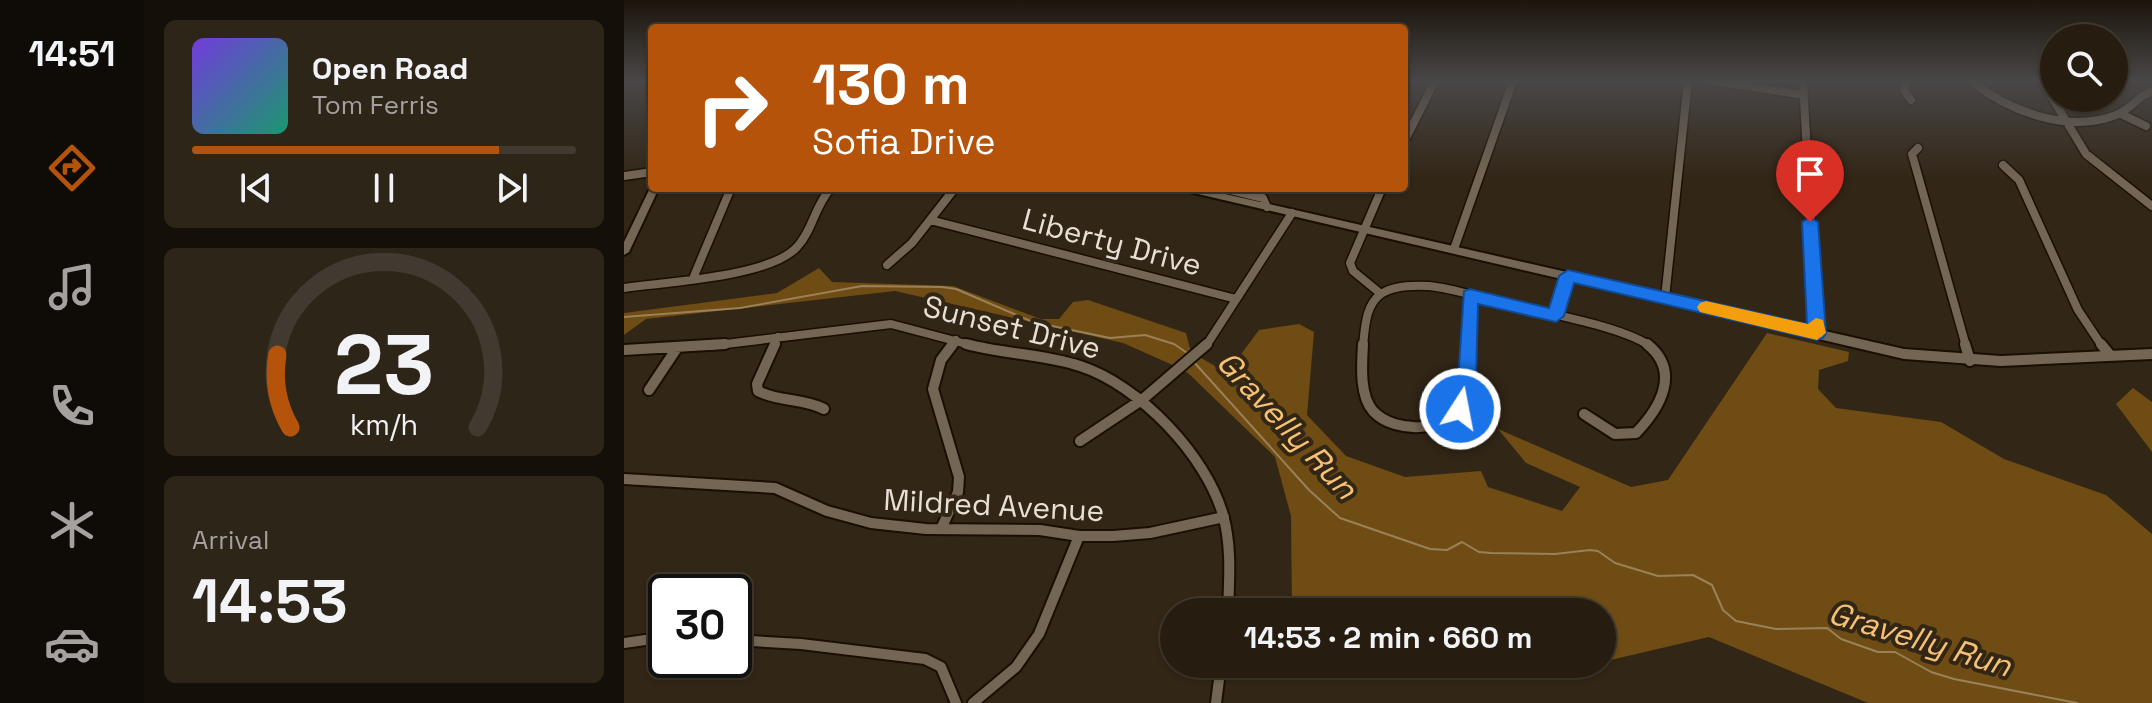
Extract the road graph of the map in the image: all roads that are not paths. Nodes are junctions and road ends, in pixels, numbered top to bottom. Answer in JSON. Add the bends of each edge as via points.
{"nodes":[{"id":1,"x":1418,"y":114,"type":"edge"},
{"id":2,"x":1501,"y":114,"type":"edge"},
{"id":3,"x":1685,"y":114,"type":"edge"},
{"id":4,"x":1805,"y":114,"type":"edge"},
{"id":5,"x":2043,"y":114,"type":"edge"},
{"id":6,"x":2061,"y":114,"type":"edge"},
{"id":7,"x":2121,"y":114,"type":"joint"},
{"id":8,"x":2064,"y":119,"type":"junction"},
{"id":9,"x":2146,"y":126,"type":"dead end"},
{"id":10,"x":1408,"y":133,"type":"edge"},
{"id":11,"x":1918,"y":148,"type":"dead end"},
{"id":12,"x":2003,"y":165,"type":"dead end"},
{"id":13,"x":648,"y":173,"type":"edge"},
{"id":14,"x":624,"y":176,"type":"edge"},
{"id":15,"x":652,"y":192,"type":"edge"},
{"id":16,"x":729,"y":192,"type":"edge"},
{"id":17,"x":827,"y":192,"type":"edge"},
{"id":18,"x":952,"y":192,"type":"edge"},
{"id":19,"x":1202,"y":192,"type":"edge"},
{"id":20,"x":1238,"y":192,"type":"edge"},
{"id":21,"x":1380,"y":192,"type":"edge"},
{"id":22,"x":2152,"y":206,"type":"edge"},
{"id":23,"x":1267,"y":207,"type":"junction"},
{"id":24,"x":1292,"y":213,"type":"junction"},
{"id":25,"x":930,"y":220,"type":"junction"},
{"id":26,"x":1363,"y":228,"type":"junction"},
{"id":27,"x":1454,"y":249,"type":"junction"},
{"id":28,"x":624,"y":252,"type":"edge"},
{"id":29,"x":887,"y":265,"type":"dead end"},
{"id":30,"x":694,"y":276,"type":"junction"},
{"id":31,"x":1568,"y":276,"type":"junction"},
{"id":32,"x":624,"y":288,"type":"edge"},
{"id":33,"x":1381,"y":294,"type":"junction"},
{"id":34,"x":1470,"y":296,"type":"junction"},
{"id":35,"x":1665,"y":298,"type":"junction"},
{"id":36,"x":1236,"y":299,"type":"junction"},
{"id":37,"x":1556,"y":316,"type":"junction"},
{"id":38,"x":1817,"y":333,"type":"junction"},
{"id":39,"x":778,"y":337,"type":"junction"},
{"id":40,"x":956,"y":340,"type":"junction"},
{"id":41,"x":677,"y":348,"type":"junction"},
{"id":42,"x":624,"y":350,"type":"edge"},
{"id":43,"x":2152,"y":354,"type":"edge"},
{"id":44,"x":2110,"y":355,"type":"junction"},
{"id":45,"x":1970,"y":361,"type":"junction"},
{"id":46,"x":649,"y":390,"type":"dead end"},
{"id":47,"x":1143,"y":399,"type":"junction"},
{"id":48,"x":824,"y":409,"type":"dead end"},
{"id":49,"x":1584,"y":414,"type":"dead end"},
{"id":50,"x":1080,"y":441,"type":"dead end"},
{"id":51,"x":624,"y":479,"type":"edge"},
{"id":52,"x":1224,"y":517,"type":"junction"},
{"id":53,"x":941,"y":529,"type":"junction"},
{"id":54,"x":1079,"y":536,"type":"junction"},
{"id":55,"x":1229,"y":598,"type":"edge"},
{"id":56,"x":648,"y":640,"type":"edge"},
{"id":57,"x":752,"y":641,"type":"edge"},
{"id":58,"x":624,"y":643,"type":"edge"},
{"id":59,"x":1219,"y":678,"type":"edge"},
{"id":60,"x":956,"y":703,"type":"edge"},
{"id":61,"x":973,"y":703,"type":"edge"},
{"id":62,"x":1216,"y":703,"type":"edge"}],
"edges":[{"from":1,"to":10,"type":"street"},
{"from":2,"to":27,"type":"street"},
{"from":3,"to":35,"type":"street"},
{"from":4,"to":38,"type":"street"},
{"from":5,"to":8,"type":"street"},
{"from":6,"to":8,"type":"street"},
{"from":7,"to":8,"type":"street","via":[[2099,120]]},
{"from":7,"to":9,"type":"street"},
{"from":8,"to":22,"type":"street","via":[[2093,162]]},
{"from":11,"to":45,"type":"street","via":[[1912,154]]},
{"from":12,"to":44,"type":"street","via":[[2019,180],[2078,310]]},
{"from":13,"to":14,"type":"street"},
{"from":15,"to":28,"type":"street"},
{"from":16,"to":30,"type":"street"},
{"from":17,"to":30,"type":"street","via":[[802,245],[782,261]]},
{"from":18,"to":25,"type":"street"},
{"from":19,"to":23,"type":"main road"},
{"from":20,"to":23,"type":"street","via":[[1263,198]]},
{"from":21,"to":26,"type":"street"},
{"from":23,"to":24,"type":"main road"},
{"from":24,"to":26,"type":"main road"},
{"from":24,"to":36,"type":"street"},
{"from":25,"to":29,"type":"street"},
{"from":25,"to":36,"type":"street","name":"Liberty Drive"},
{"from":26,"to":27,"type":"main road"},
{"from":26,"to":33,"type":"street","via":[[1350,263]]},
{"from":27,"to":31,"type":"main road"},
{"from":30,"to":32,"type":"street"},
{"from":31,"to":35,"type":"main road"},
{"from":31,"to":37,"type":"street"},
{"from":33,"to":34,"type":"street","via":[[1414,284]]},
{"from":33,"to":34,"type":"street","via":[[1368,315],[1364,336],[1364,398],[1388,420],[1419,426],[1453,417],[1464,400]]},
{"from":34,"to":37,"type":"street"},
{"from":35,"to":38,"type":"main road"},
{"from":36,"to":47,"type":"street","via":[[1203,350]]},
{"from":37,"to":49,"type":"street","via":[[1650,345],[1665,365],[1666,389],[1636,433],[1615,434]]},
{"from":38,"to":45,"type":"main road","via":[[1904,354]]},
{"from":39,"to":40,"type":"street","name":"Sunset Drive","via":[[891,324]]},
{"from":39,"to":41,"type":"street","name":"Sunset Drive"},
{"from":39,"to":48,"type":"street","via":[[758,391]]},
{"from":40,"to":47,"type":"street","name":"Sunset Drive","via":[[1081,366]]},
{"from":40,"to":53,"type":"street","via":[[941,360],[933,389],[959,477]]},
{"from":41,"to":42,"type":"street","name":"Sunset Drive"},
{"from":41,"to":46,"type":"street"},
{"from":43,"to":44,"type":"main road"},
{"from":44,"to":45,"type":"main road"},
{"from":47,"to":50,"type":"street"},
{"from":47,"to":52,"type":"street","name":"Sunset Drive","via":[[1195,459]]},
{"from":51,"to":53,"type":"street","name":"Mildred Avenue","via":[[775,488],[871,523]]},
{"from":52,"to":54,"type":"street","name":"Mildred Avenue","via":[[1150,533]]},
{"from":52,"to":55,"type":"street","name":"Sunset Drive"},
{"from":53,"to":54,"type":"street","name":"Mildred Avenue","via":[[1040,530]]},
{"from":54,"to":61,"type":"street","via":[[1039,634],[1016,667]]},
{"from":56,"to":58,"type":"street"},
{"from":57,"to":60,"type":"street","via":[[925,659],[941,667]]},
{"from":59,"to":62,"type":"street"}]}
